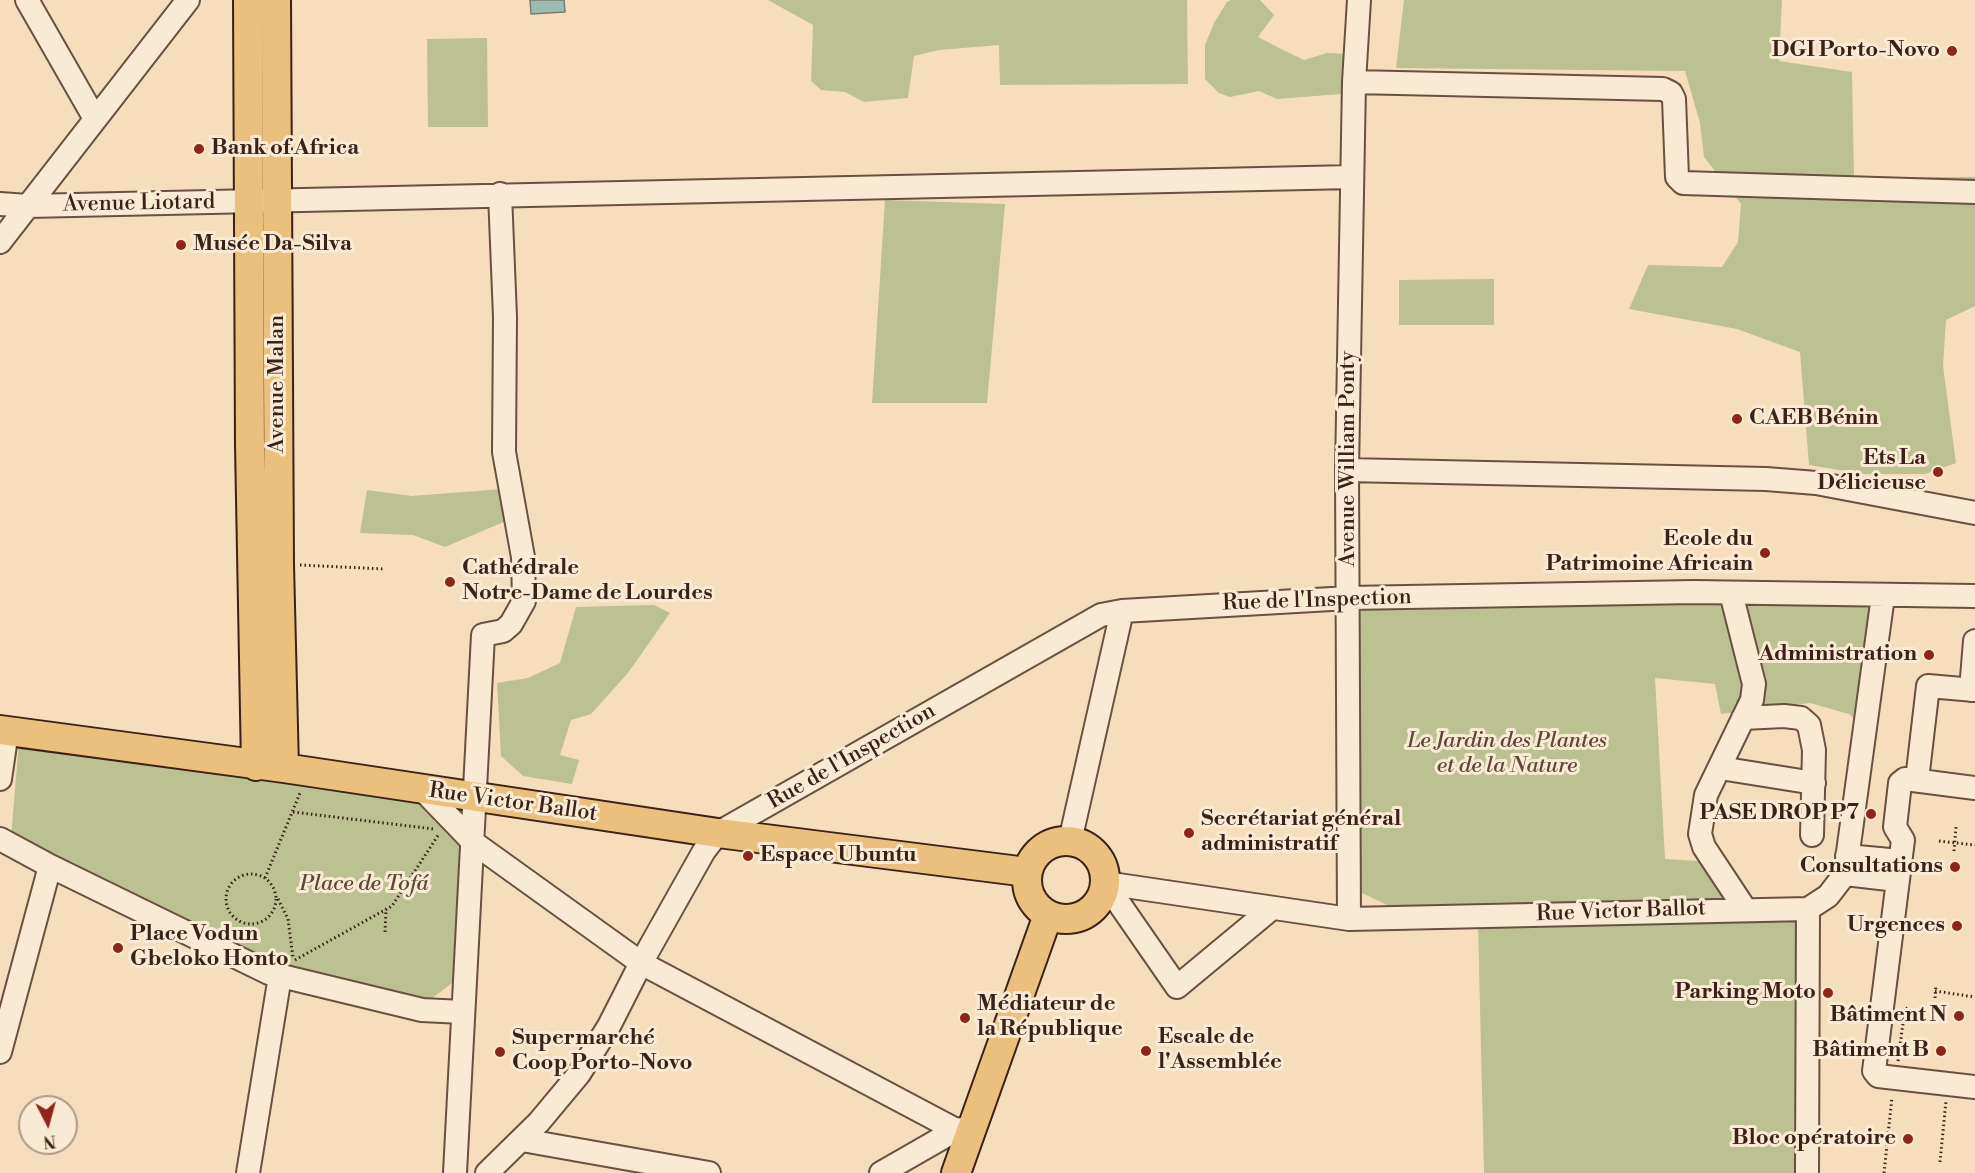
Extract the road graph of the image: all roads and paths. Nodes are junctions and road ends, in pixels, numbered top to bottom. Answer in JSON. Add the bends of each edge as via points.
{"nodes":[{"id":1,"x":27,"y":0,"type":"edge"},
{"id":2,"x":188,"y":0,"type":"edge"},
{"id":3,"x":248,"y":0,"type":"edge"},
{"id":4,"x":276,"y":0,"type":"edge"},
{"id":5,"x":1359,"y":0,"type":"edge"},
{"id":6,"x":1354,"y":82,"type":"junction"},
{"id":7,"x":248,"y":84,"type":"junction"},
{"id":8,"x":277,"y":84,"type":"junction"},
{"id":9,"x":94,"y":117,"type":"junction"},
{"id":10,"x":1352,"y":177,"type":"junction"},
{"id":11,"x":1975,"y":192,"type":"edge"},
{"id":12,"x":500,"y":194,"type":"junction"},
{"id":13,"x":248,"y":201,"type":"junction"},
{"id":14,"x":279,"y":201,"type":"junction"},
{"id":15,"x":0,"y":204,"type":"edge"},
{"id":16,"x":28,"y":206,"type":"junction"},
{"id":17,"x":0,"y":242,"type":"edge"},
{"id":18,"x":250,"y":445,"type":"junction"},
{"id":19,"x":278,"y":447,"type":"junction"},
{"id":20,"x":1347,"y":470,"type":"junction"},
{"id":21,"x":1975,"y":513,"type":"edge"},
{"id":22,"x":279,"y":564,"type":"junction"},
{"id":23,"x":385,"y":569,"type":"dead end"},
{"id":24,"x":1731,"y":593,"type":"junction"},
{"id":25,"x":1883,"y":596,"type":"junction"},
{"id":26,"x":1975,"y":596,"type":"edge"},
{"id":27,"x":1349,"y":598,"type":"junction"},
{"id":28,"x":1122,"y":611,"type":"junction"},
{"id":29,"x":1975,"y":641,"type":"edge"},
{"id":30,"x":1973,"y":690,"type":"edge"},
{"id":31,"x":1743,"y":718,"type":"junction"},
{"id":32,"x":3,"y":730,"type":"edge"},
{"id":33,"x":1720,"y":768,"type":"junction"},
{"id":34,"x":283,"y":769,"type":"junction"},
{"id":35,"x":0,"y":779,"type":"edge"},
{"id":36,"x":1917,"y":780,"type":"junction"},
{"id":37,"x":1814,"y":783,"type":"junction"},
{"id":38,"x":1975,"y":788,"type":"edge"},
{"id":39,"x":423,"y":790,"type":"junction"},
{"id":40,"x":477,"y":797,"type":"junction"},
{"id":41,"x":293,"y":812,"type":"junction"},
{"id":42,"x":1956,"y":827,"type":"dead end"},
{"id":43,"x":718,"y":833,"type":"junction"},
{"id":44,"x":1812,"y":835,"type":"dead end"},
{"id":45,"x":0,"y":838,"type":"edge"},
{"id":46,"x":1070,"y":841,"type":"junction"},
{"id":47,"x":1940,"y":841,"type":"dead end"},
{"id":48,"x":474,"y":843,"type":"junction"},
{"id":49,"x":1954,"y":843,"type":"junction"},
{"id":50,"x":1975,"y":845,"type":"edge"},
{"id":51,"x":1954,"y":851,"type":"dead end"},
{"id":52,"x":1846,"y":865,"type":"junction"},
{"id":53,"x":50,"y":866,"type":"junction"},
{"id":54,"x":1899,"y":870,"type":"junction"},
{"id":55,"x":1027,"y":872,"type":"junction"},
{"id":56,"x":265,"y":878,"type":"junction"},
{"id":57,"x":1105,"y":883,"type":"junction"},
{"id":58,"x":277,"y":898,"type":"junction"},
{"id":59,"x":386,"y":909,"type":"junction"},
{"id":60,"x":1271,"y":909,"type":"junction"},
{"id":61,"x":1745,"y":909,"type":"junction"},
{"id":62,"x":1808,"y":909,"type":"junction"},
{"id":63,"x":1048,"y":915,"type":"junction"},
{"id":64,"x":1350,"y":919,"type":"junction"},
{"id":65,"x":385,"y":932,"type":"dead end"},
{"id":66,"x":641,"y":963,"type":"junction"},
{"id":67,"x":289,"y":972,"type":"junction"},
{"id":68,"x":1936,"y":985,"type":"dead end"},
{"id":69,"x":1960,"y":988,"type":"dead end"},
{"id":70,"x":1935,"y":991,"type":"junction"},
{"id":71,"x":1959,"y":994,"type":"junction"},
{"id":72,"x":1975,"y":996,"type":"edge"},
{"id":73,"x":1935,"y":998,"type":"dead end"},
{"id":74,"x":463,"y":1012,"type":"junction"},
{"id":75,"x":0,"y":1052,"type":"edge"},
{"id":76,"x":1975,"y":1087,"type":"edge"},
{"id":77,"x":1892,"y":1094,"type":"dead end"},
{"id":78,"x":1903,"y":1095,"type":"dead end"},
{"id":79,"x":1946,"y":1100,"type":"dead end"},
{"id":80,"x":964,"y":1129,"type":"junction"},
{"id":81,"x":522,"y":1140,"type":"junction"},
{"id":82,"x":1940,"y":1162,"type":"dead end"},
{"id":83,"x":248,"y":1173,"type":"edge"},
{"id":84,"x":455,"y":1173,"type":"edge"},
{"id":85,"x":487,"y":1173,"type":"edge"},
{"id":86,"x":709,"y":1173,"type":"edge"},
{"id":87,"x":881,"y":1173,"type":"edge"},
{"id":88,"x":956,"y":1173,"type":"edge"},
{"id":89,"x":1807,"y":1173,"type":"edge"}],
"edges":[{"from":1,"to":9,"type":"street"},
{"from":2,"to":9,"type":"street"},
{"from":3,"to":7,"type":"main road","name":"Avenue Malan"},
{"from":4,"to":8,"type":"main road","name":"Avenue Malan"},
{"from":5,"to":6,"type":"street","name":"Avenue William Ponty"},
{"from":6,"to":10,"type":"street","name":"Avenue William Ponty"},
{"from":6,"to":11,"type":"street","via":[[1663,89],[1674,99],[1677,177],[1683,183]]},
{"from":7,"to":8,"type":"main road"},
{"from":7,"to":13,"type":"main road","name":"Avenue Malan"},
{"from":8,"to":14,"type":"main road","name":"Avenue Malan"},
{"from":9,"to":16,"type":"street"},
{"from":10,"to":12,"type":"street","name":"Avenue Liotard"},
{"from":10,"to":20,"type":"street","name":"Avenue William Ponty"},
{"from":12,"to":14,"type":"street","name":"Avenue Liotard"},
{"from":12,"to":40,"type":"street","via":[[505,317],[504,452],[524,557],[524,601],[511,624],[483,635]]},
{"from":13,"to":14,"type":"street","name":"Avenue Liotard"},
{"from":13,"to":16,"type":"street","name":"Avenue Liotard"},
{"from":13,"to":18,"type":"main road","name":"Avenue Malan"},
{"from":14,"to":19,"type":"main road","name":"Avenue Malan"},
{"from":15,"to":16,"type":"street","name":"Avenue Liotard"},
{"from":16,"to":17,"type":"street"},
{"from":18,"to":19,"type":"main road"},
{"from":18,"to":34,"type":"main road","name":"Avenue Malan"},
{"from":19,"to":22,"type":"main road","name":"Avenue Malan"},
{"from":20,"to":21,"type":"street","via":[[1766,479],[1816,483]]},
{"from":20,"to":27,"type":"street","name":"Avenue William Ponty"},
{"from":22,"to":23,"type":"path"},
{"from":22,"to":34,"type":"main road","name":"Avenue Malan"},
{"from":24,"to":25,"type":"street","name":"Rue de l'Inspection"},
{"from":24,"to":27,"type":"street","name":"Rue de l'Inspection"},
{"from":24,"to":31,"type":"street","via":[[1755,684]]},
{"from":25,"to":26,"type":"street","name":"Rue de l'Inspection"},
{"from":25,"to":52,"type":"street"},
{"from":27,"to":28,"type":"street","name":"Rue de l'Inspection"},
{"from":27,"to":64,"type":"street","name":"Avenue William Ponty"},
{"from":28,"to":43,"type":"street","name":"Rue de l'Inspection","via":[[1094,618]]},
{"from":28,"to":46,"type":"street"},
{"from":29,"to":30,"type":"street"},
{"from":30,"to":36,"type":"street","via":[[1928,686]]},
{"from":31,"to":33,"type":"street"},
{"from":31,"to":37,"type":"street","via":[[1784,716],[1801,718],[1809,725]]},
{"from":32,"to":34,"type":"main road","name":"Rue Victor Ballot"},
{"from":32,"to":35,"type":"street"},
{"from":33,"to":37,"type":"street"},
{"from":33,"to":61,"type":"street","via":[[1706,795],[1700,834],[1704,847]]},
{"from":34,"to":39,"type":"main road","name":"Rue Victor Ballot"},
{"from":34,"to":41,"type":"path"},
{"from":36,"to":38,"type":"street"},
{"from":36,"to":54,"type":"street","via":[[1905,779],[1900,783],[1895,827],[1903,840]]},
{"from":37,"to":44,"type":"street"},
{"from":39,"to":40,"type":"main road","name":"Rue Victor Ballot"},
{"from":39,"to":48,"type":"street"},
{"from":40,"to":43,"type":"main road","name":"Rue Victor Ballot"},
{"from":40,"to":48,"type":"street"},
{"from":41,"to":56,"type":"path"},
{"from":41,"to":59,"type":"path","via":[[442,830],[392,906]]},
{"from":42,"to":49,"type":"path"},
{"from":43,"to":55,"type":"main road","name":"Rue Victor Ballot"},
{"from":43,"to":66,"type":"street"},
{"from":45,"to":53,"type":"street"},
{"from":46,"to":55,"type":"main road","via":[[1043,848]]},
{"from":46,"to":57,"type":"main road","via":[[1083,845],[1098,858]]},
{"from":47,"to":49,"type":"path"},
{"from":48,"to":66,"type":"street"},
{"from":48,"to":74,"type":"street"},
{"from":49,"to":50,"type":"path"},
{"from":49,"to":51,"type":"path"},
{"from":52,"to":54,"type":"street"},
{"from":52,"to":62,"type":"street","via":[[1828,896]]},
{"from":53,"to":67,"type":"street"},
{"from":53,"to":75,"type":"street"},
{"from":54,"to":76,"type":"street","via":[[1874,1071],[1878,1076]]},
{"from":55,"to":63,"type":"main road","via":[[1030,897]]},
{"from":56,"to":58,"type":"path"},
{"from":56,"to":58,"type":"path","via":[[250,875],[235,880],[226,901],[232,916],[245,924],[261,923],[273,913]]},
{"from":57,"to":60,"type":"street","name":"Rue Victor Ballot"},
{"from":57,"to":60,"type":"street","via":[[1177,987]]},
{"from":57,"to":63,"type":"main road","via":[[1099,901],[1085,914],[1067,919]]},
{"from":58,"to":67,"type":"path","via":[[288,920]]},
{"from":59,"to":65,"type":"path"},
{"from":59,"to":67,"type":"path"},
{"from":60,"to":64,"type":"street","name":"Rue Victor Ballot"},
{"from":61,"to":62,"type":"street","name":"Rue Victor Ballot"},
{"from":61,"to":64,"type":"street","name":"Rue Victor Ballot"},
{"from":62,"to":89,"type":"street"},
{"from":63,"to":80,"type":"main road"},
{"from":66,"to":80,"type":"street"},
{"from":66,"to":81,"type":"street","via":[[579,1074]]},
{"from":67,"to":74,"type":"street","via":[[422,1010]]},
{"from":67,"to":83,"type":"street"},
{"from":68,"to":70,"type":"path"},
{"from":69,"to":71,"type":"path"},
{"from":70,"to":71,"type":"path"},
{"from":70,"to":73,"type":"path"},
{"from":71,"to":72,"type":"path"},
{"from":74,"to":84,"type":"street"},
{"from":77,"to":78,"type":"path"},
{"from":79,"to":82,"type":"path"},
{"from":80,"to":87,"type":"street"},
{"from":80,"to":88,"type":"main road"},
{"from":81,"to":85,"type":"street"},
{"from":81,"to":86,"type":"street"}]}
